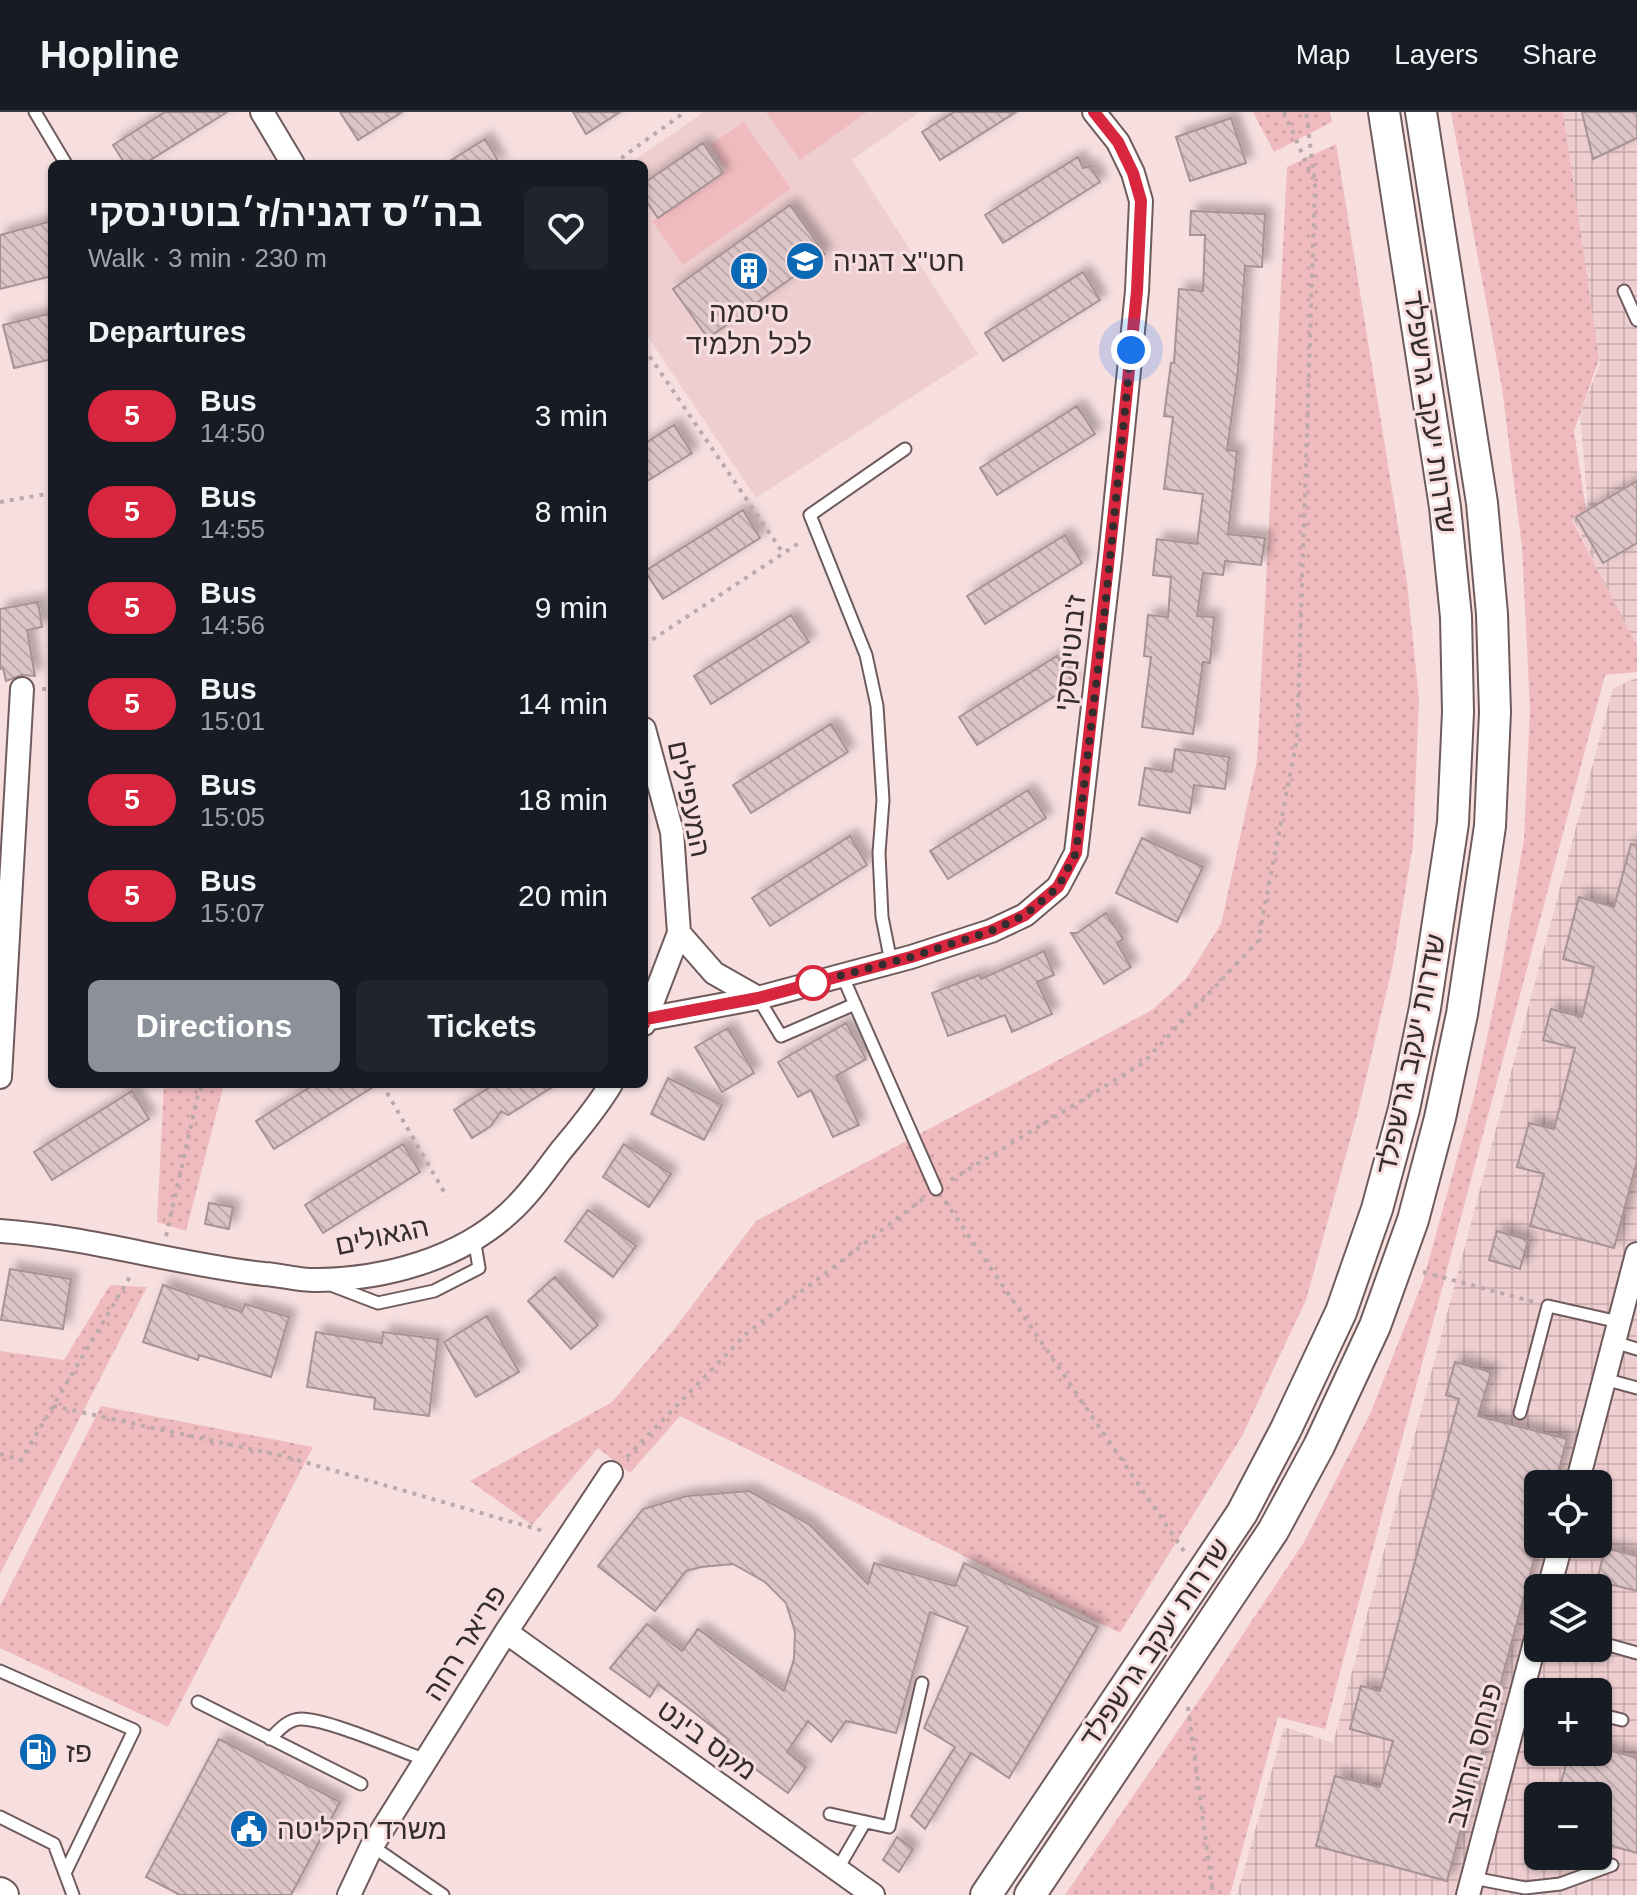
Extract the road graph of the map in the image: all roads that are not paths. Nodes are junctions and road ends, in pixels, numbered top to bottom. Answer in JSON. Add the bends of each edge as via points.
{"nodes":[{"id":1,"x":35,"y":112,"type":"edge"},
{"id":2,"x":262,"y":112,"type":"edge"},
{"id":3,"x":1094,"y":112,"type":"edge"},
{"id":4,"x":1384,"y":112,"type":"edge"},
{"id":5,"x":1421,"y":112,"type":"edge"},
{"id":6,"x":64,"y":160,"type":"edge"},
{"id":7,"x":291,"y":160,"type":"edge"},
{"id":8,"x":1624,"y":291,"type":"dead end"},
{"id":9,"x":1637,"y":320,"type":"edge"},
{"id":10,"x":905,"y":449,"type":"dead end"},
{"id":11,"x":22,"y":689,"type":"dead end"},
{"id":12,"x":648,"y":744,"type":"edge"},
{"id":13,"x":8,"y":819,"type":"edge"},
{"id":14,"x":679,"y":933,"type":"junction"},
{"id":15,"x":4,"y":943,"type":"edge"},
{"id":16,"x":891,"y":962,"type":"junction"},
{"id":17,"x":842,"y":974,"type":"junction"},
{"id":18,"x":758,"y":998,"type":"junction"},
{"id":19,"x":855,"y":1004,"type":"junction"},
{"id":20,"x":648,"y":1013,"type":"edge"},
{"id":21,"x":648,"y":1020,"type":"edge"},
{"id":22,"x":0,"y":1077,"type":"edge"},
{"id":23,"x":608,"y":1088,"type":"edge"},
{"id":24,"x":936,"y":1189,"type":"road end"},
{"id":25,"x":0,"y":1231,"type":"edge"},
{"id":26,"x":474,"y":1238,"type":"junction"},
{"id":27,"x":1636,"y":1263,"type":"edge"},
{"id":28,"x":319,"y":1280,"type":"junction"},
{"id":29,"x":1617,"y":1332,"type":"junction"},
{"id":30,"x":1637,"y":1349,"type":"edge"},
{"id":31,"x":1604,"y":1379,"type":"junction"},
{"id":32,"x":1637,"y":1388,"type":"edge"},
{"id":33,"x":1520,"y":1413,"type":"dead end"},
{"id":34,"x":1581,"y":1470,"type":"edge"},
{"id":35,"x":611,"y":1473,"type":"road end"},
{"id":36,"x":506,"y":1632,"type":"junction"},
{"id":37,"x":1612,"y":1646,"type":"edge"},
{"id":38,"x":1637,"y":1653,"type":"edge"},
{"id":39,"x":1532,"y":1662,"type":"edge"},
{"id":40,"x":0,"y":1671,"type":"edge"},
{"id":41,"x":922,"y":1683,"type":"dead end"},
{"id":42,"x":198,"y":1702,"type":"dead end"},
{"id":43,"x":1612,"y":1718,"type":"edge"},
{"id":44,"x":1622,"y":1720,"type":"dead end"},
{"id":45,"x":270,"y":1739,"type":"junction"},
{"id":46,"x":426,"y":1760,"type":"junction"},
{"id":47,"x":361,"y":1784,"type":"dead end"},
{"id":48,"x":830,"y":1814,"type":"dead end"},
{"id":49,"x":0,"y":1817,"type":"edge"},
{"id":50,"x":865,"y":1822,"type":"junction"},
{"id":51,"x":372,"y":1846,"type":"junction"},
{"id":52,"x":837,"y":1870,"type":"junction"},
{"id":53,"x":1598,"y":1870,"type":"edge"},
{"id":54,"x":66,"y":1871,"type":"junction"},
{"id":55,"x":1471,"y":1887,"type":"edge"},
{"id":56,"x":73,"y":1895,"type":"edge"},
{"id":57,"x":335,"y":1895,"type":"edge"},
{"id":58,"x":349,"y":1895,"type":"edge"},
{"id":59,"x":443,"y":1895,"type":"edge"},
{"id":60,"x":873,"y":1895,"type":"edge"},
{"id":61,"x":986,"y":1895,"type":"edge"},
{"id":62,"x":1030,"y":1895,"type":"edge"}],
"edges":[{"from":1,"to":6,"type":"lane"},
{"from":2,"to":7,"type":"street"},
{"from":3,"to":16,"type":"street","name":"ז'בוטינסקי","via":[[1118,142],[1141,201],[1137,291],[1076,853],[1058,887],[1025,915]]},
{"from":4,"to":61,"type":"main road","name":"שדרות יעקב גרשפלד","via":[[1445,507],[1458,712],[1453,823],[1404,1109],[1341,1312],[1242,1513]]},
{"from":5,"to":62,"type":"main road","name":"שדרות יעקב גרשפלד","via":[[1482,503],[1495,712],[1490,826],[1462,1014],[1440,1118],[1413,1220],[1375,1326],[1319,1446],[1273,1531]]},
{"from":8,"to":9,"type":"lane"},
{"from":10,"to":16,"type":"lane","via":[[810,515],[866,655],[877,706],[882,917]]},
{"from":11,"to":13,"type":"street"},
{"from":12,"to":14,"type":"street","name":"המעפילים","via":[[672,832]]},
{"from":13,"to":15,"type":"street"},
{"from":14,"to":18,"type":"street","via":[[714,973]]},
{"from":14,"to":20,"type":"street","name":"המעפילים"},
{"from":15,"to":22,"type":"street"},
{"from":16,"to":17,"type":"street","name":"ז'בוטינסקי"},
{"from":17,"to":18,"type":"street","name":"ז'בוטינסקי"},
{"from":17,"to":19,"type":"lane"},
{"from":18,"to":19,"type":"lane","via":[[781,1036]]},
{"from":18,"to":21,"type":"street","name":"ז'בוטינסקי"},
{"from":19,"to":24,"type":"lane"},
{"from":23,"to":26,"type":"street","name":"הגאולים","via":[[531,1191]]},
{"from":25,"to":28,"type":"street","name":"הגאולים","via":[[43,1234],[227,1270]]},
{"from":26,"to":28,"type":"street","name":"הגאולים","via":[[407,1267]]},
{"from":26,"to":28,"type":"lane","via":[[479,1268],[434,1291],[378,1303]]},
{"from":27,"to":29,"type":"street"},
{"from":29,"to":30,"type":"lane"},
{"from":29,"to":31,"type":"street"},
{"from":29,"to":33,"type":"lane","via":[[1548,1306]]},
{"from":31,"to":32,"type":"lane"},
{"from":31,"to":34,"type":"street"},
{"from":35,"to":36,"type":"street","name":"פריאר רחה"},
{"from":36,"to":46,"type":"street","name":"פריאר רחה"},
{"from":36,"to":52,"type":"street","name":"מקס בינט"},
{"from":37,"to":38,"type":"lane"},
{"from":39,"to":55,"type":"street","name":"פנחס החוצב"},
{"from":40,"to":54,"type":"lane","via":[[134,1730]]},
{"from":41,"to":50,"type":"lane","via":[[889,1827]]},
{"from":42,"to":45,"type":"lane"},
{"from":43,"to":44,"type":"lane"},
{"from":45,"to":46,"type":"lane","via":[[283,1725],[299,1719]]},
{"from":45,"to":47,"type":"lane"},
{"from":46,"to":51,"type":"street","name":"פריאר רחה"},
{"from":48,"to":50,"type":"lane"},
{"from":49,"to":54,"type":"lane","via":[[54,1844]]},
{"from":50,"to":52,"type":"lane"},
{"from":51,"to":57,"type":"street","name":"פריאר רחה"},
{"from":51,"to":58,"type":"street","name":"פריאר רחה"},
{"from":51,"to":59,"type":"lane"},
{"from":52,"to":60,"type":"street","name":"מקס בינט"},
{"from":53,"to":55,"type":"lane","via":[[1560,1884]]},
{"from":54,"to":56,"type":"lane"}]}
